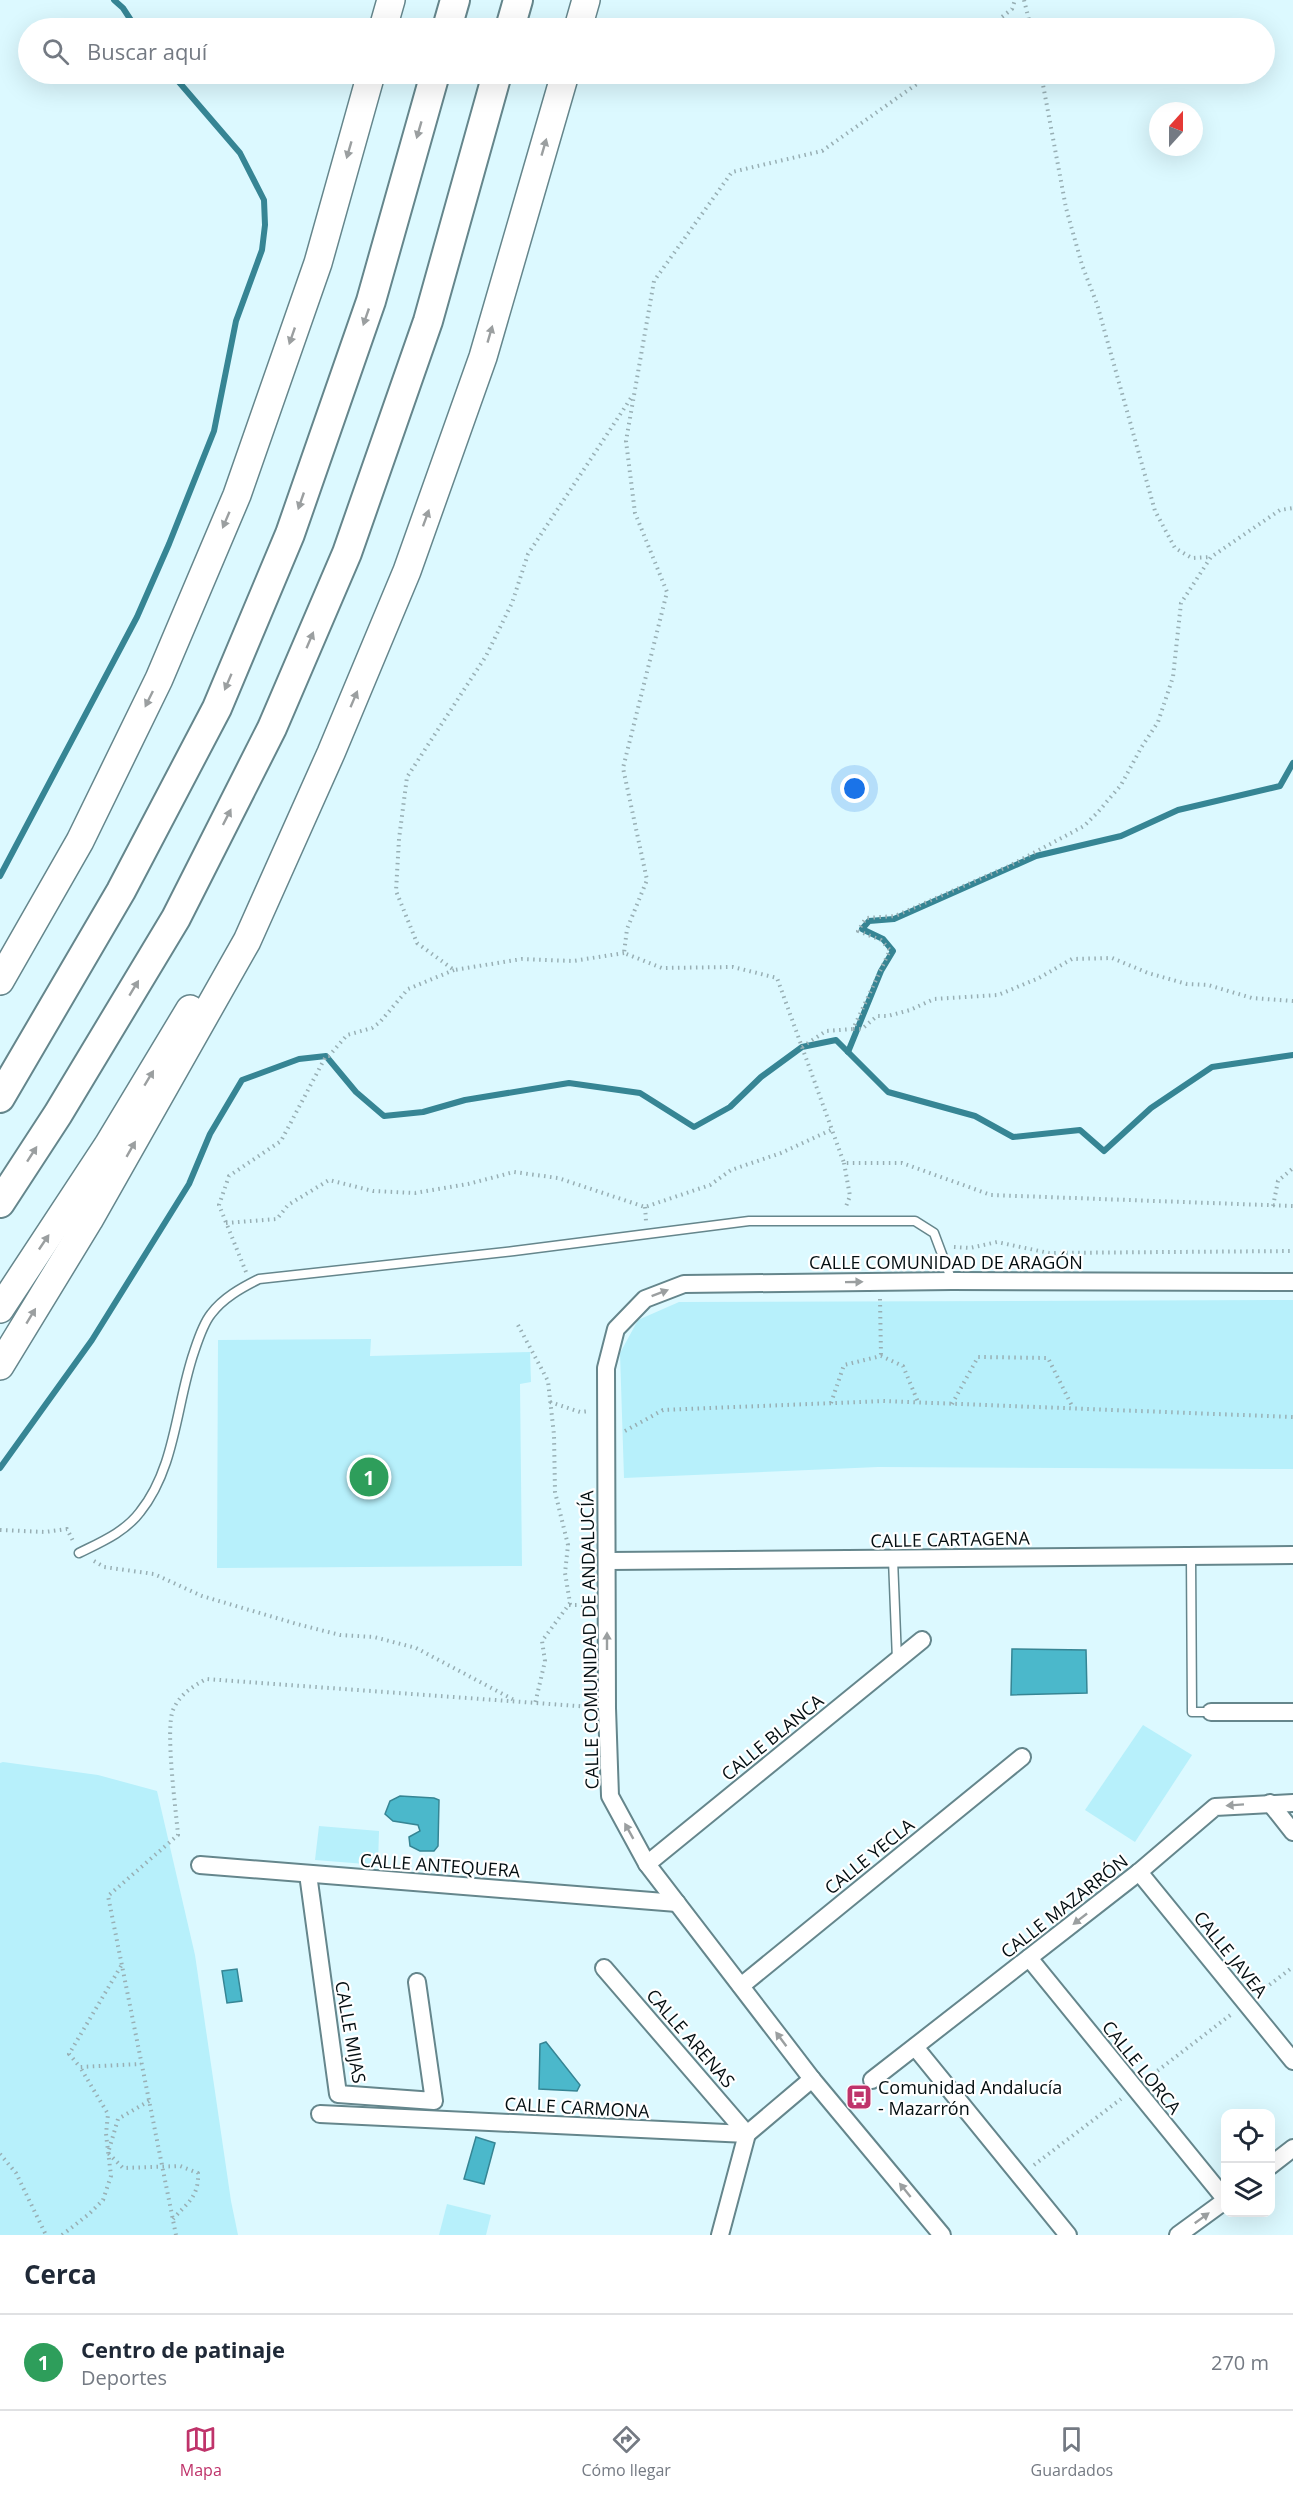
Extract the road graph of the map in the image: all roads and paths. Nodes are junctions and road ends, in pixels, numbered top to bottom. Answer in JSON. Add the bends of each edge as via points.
{"nodes":[{"id":1,"x":391,"y":0,"type":"edge"},
{"id":2,"x":455,"y":0,"type":"edge"},
{"id":3,"x":518,"y":0,"type":"edge"},
{"id":4,"x":586,"y":0,"type":"edge"},
{"id":5,"x":1015,"y":0,"type":"edge"},
{"id":6,"x":1024,"y":0,"type":"edge"},
{"id":7,"x":386,"y":18,"type":"edge"},
{"id":8,"x":450,"y":18,"type":"edge"},
{"id":9,"x":513,"y":18,"type":"edge"},
{"id":10,"x":581,"y":18,"type":"edge"},
{"id":11,"x":1001,"y":18,"type":"edge"},
{"id":12,"x":1028,"y":18,"type":"edge"},
{"id":13,"x":367,"y":84,"type":"edge"},
{"id":14,"x":432,"y":84,"type":"edge"},
{"id":15,"x":494,"y":84,"type":"edge"},
{"id":16,"x":562,"y":84,"type":"edge"},
{"id":17,"x":916,"y":84,"type":"edge"},
{"id":18,"x":1043,"y":84,"type":"edge"},
{"id":19,"x":634,"y":393,"type":"junction"},
{"id":20,"x":1293,"y":508,"type":"edge"},
{"id":21,"x":1211,"y":557,"type":"junction"},
{"id":22,"x":331,"y":753,"type":"junction"},
{"id":23,"x":58,"y":879,"type":"junction"},
{"id":24,"x":624,"y":953,"type":"junction"},
{"id":25,"x":0,"y":964,"type":"edge"},
{"id":26,"x":454,"y":970,"type":"junction"},
{"id":27,"x":0,"y":981,"type":"edge"},
{"id":28,"x":1293,"y":1001,"type":"edge"},
{"id":29,"x":853,"y":1029,"type":"junction"},
{"id":30,"x":802,"y":1047,"type":"junction"},
{"id":31,"x":0,"y":1098,"type":"edge"},
{"id":32,"x":831,"y":1130,"type":"junction"},
{"id":33,"x":843,"y":1163,"type":"junction"},
{"id":34,"x":1293,"y":1168,"type":"edge"},
{"id":35,"x":0,"y":1203,"type":"edge"},
{"id":36,"x":1273,"y":1206,"type":"junction"},
{"id":37,"x":1293,"y":1206,"type":"edge"},
{"id":38,"x":839,"y":1221,"type":"junction"},
{"id":39,"x":226,"y":1222,"type":"junction"},
{"id":40,"x":939,"y":1246,"type":"junction"},
{"id":41,"x":1293,"y":1251,"type":"edge"},
{"id":42,"x":880,"y":1281,"type":"junction"},
{"id":43,"x":952,"y":1281,"type":"junction"},
{"id":44,"x":1293,"y":1282,"type":"edge"},
{"id":45,"x":251,"y":1283,"type":"junction"},
{"id":46,"x":0,"y":1308,"type":"edge"},
{"id":47,"x":518,"y":1325,"type":"dead end"},
{"id":48,"x":616,"y":1329,"type":"joint"},
{"id":49,"x":881,"y":1356,"type":"junction"},
{"id":50,"x":0,"y":1366,"type":"edge"},
{"id":51,"x":550,"y":1402,"type":"junction"},
{"id":52,"x":918,"y":1402,"type":"junction"},
{"id":53,"x":831,"y":1403,"type":"junction"},
{"id":54,"x":952,"y":1404,"type":"junction"},
{"id":55,"x":1073,"y":1408,"type":"junction"},
{"id":56,"x":606,"y":1410,"type":"junction"},
{"id":57,"x":1293,"y":1417,"type":"edge"},
{"id":58,"x":606,"y":1441,"type":"junction"},
{"id":59,"x":0,"y":1530,"type":"edge"},
{"id":60,"x":79,"y":1553,"type":"junction"},
{"id":61,"x":1293,"y":1555,"type":"edge"},
{"id":62,"x":1191,"y":1556,"type":"junction"},
{"id":63,"x":893,"y":1559,"type":"junction"},
{"id":64,"x":608,"y":1561,"type":"junction"},
{"id":65,"x":922,"y":1640,"type":"dead end"},
{"id":66,"x":897,"y":1660,"type":"junction"},
{"id":67,"x":519,"y":1703,"type":"junction"},
{"id":68,"x":535,"y":1704,"type":"junction"},
{"id":69,"x":607,"y":1708,"type":"junction"},
{"id":70,"x":1211,"y":1712,"type":"joint"},
{"id":71,"x":1293,"y":1712,"type":"edge"},
{"id":72,"x":1022,"y":1757,"type":"dead end"},
{"id":73,"x":1270,"y":1803,"type":"junction"},
{"id":74,"x":1293,"y":1803,"type":"edge"},
{"id":75,"x":1293,"y":1832,"type":"edge"},
{"id":76,"x":647,"y":1864,"type":"junction"},
{"id":77,"x":200,"y":1865,"type":"dead end"},
{"id":78,"x":1139,"y":1872,"type":"junction"},
{"id":79,"x":308,"y":1874,"type":"junction"},
{"id":80,"x":677,"y":1903,"type":"junction"},
{"id":81,"x":1029,"y":1958,"type":"junction"},
{"id":82,"x":122,"y":1965,"type":"junction"},
{"id":83,"x":1293,"y":1967,"type":"edge"},
{"id":84,"x":604,"y":1968,"type":"dead end"},
{"id":85,"x":417,"y":1982,"type":"dead end"},
{"id":86,"x":741,"y":1986,"type":"junction"},
{"id":87,"x":1245,"y":2003,"type":"junction"},
{"id":88,"x":915,"y":2047,"type":"junction"},
{"id":89,"x":1293,"y":2061,"type":"edge"},
{"id":90,"x":141,"y":2064,"type":"junction"},
{"id":91,"x":80,"y":2067,"type":"junction"},
{"id":92,"x":812,"y":2079,"type":"junction"},
{"id":93,"x":872,"y":2080,"type":"dead end"},
{"id":94,"x":1134,"y":2089,"type":"junction"},
{"id":95,"x":149,"y":2101,"type":"junction"},
{"id":96,"x":320,"y":2114,"type":"dead end"},
{"id":97,"x":747,"y":2134,"type":"junction"},
{"id":98,"x":1293,"y":2148,"type":"edge"},
{"id":99,"x":108,"y":2152,"type":"junction"},
{"id":100,"x":0,"y":2154,"type":"edge"},
{"id":101,"x":1274,"y":2163,"type":"edge"},
{"id":102,"x":162,"y":2166,"type":"junction"},
{"id":103,"x":1019,"y":2176,"type":"junction"},
{"id":104,"x":1221,"y":2194,"type":"edge"},
{"id":105,"x":1221,"y":2204,"type":"edge"},
{"id":106,"x":173,"y":2219,"type":"junction"},
{"id":107,"x":46,"y":2235,"type":"edge"},
{"id":108,"x":62,"y":2235,"type":"edge"},
{"id":109,"x":176,"y":2235,"type":"edge"},
{"id":110,"x":720,"y":2235,"type":"edge"},
{"id":111,"x":942,"y":2235,"type":"edge"},
{"id":112,"x":1068,"y":2235,"type":"edge"},
{"id":113,"x":1179,"y":2235,"type":"edge"}],
"edges":[{"from":1,"to":7,"type":"highway"},
{"from":2,"to":8,"type":"highway"},
{"from":3,"to":9,"type":"highway"},
{"from":4,"to":10,"type":"highway"},
{"from":5,"to":11,"type":"path","via":[[1012,9]]},
{"from":6,"to":12,"type":"path"},
{"from":13,"to":23,"type":"highway","one_way":true,"via":[[318,263],[237,495],[159,679]]},
{"from":14,"to":31,"type":"highway","one_way":true,"via":[[371,301],[290,534],[217,708],[122,891]]},
{"from":35,"to":15,"type":"highway","one_way":true,"via":[[176,918],[272,728],[347,553],[428,321]]},
{"from":22,"to":16,"type":"highway","one_way":true,"via":[[407,571],[483,357]]},
{"from":17,"to":19,"type":"path","via":[[822,151],[732,172],[654,281]]},
{"from":18,"to":21,"type":"path","via":[[1066,208],[1155,511],[1175,548],[1192,558]]},
{"from":19,"to":24,"type":"path","via":[[626,441],[636,513],[667,592],[623,768],[647,880],[627,929]]},
{"from":19,"to":26,"type":"path","via":[[528,555],[512,603],[486,656],[407,777],[396,891],[417,943]]},
{"from":20,"to":21,"type":"path","via":[[1280,510]]},
{"from":21,"to":29,"type":"path","via":[[1181,603],[1173,677],[1158,722],[1121,784],[1084,826],[1009,866],[895,916],[866,918],[858,931],[881,940],[890,950]]},
{"from":46,"to":22,"type":"highway","one_way":true,"via":[[108,1145],[218,962]]},
{"from":50,"to":22,"type":"highway","one_way":true,"via":[[89,1220],[247,941]]},
{"from":23,"to":25,"type":"highway"},
{"from":23,"to":27,"type":"highway"},
{"from":24,"to":26,"type":"path","via":[[573,961],[522,959]]},
{"from":24,"to":30,"type":"path","via":[[662,968],[733,967],[777,978]]},
{"from":26,"to":39,"type":"path","via":[[408,989],[380,1022],[347,1035],[326,1056],[281,1141],[229,1176],[219,1205]]},
{"from":28,"to":29,"type":"path","via":[[1252,998],[1208,985],[1187,984],[1112,958],[1072,959],[998,995],[934,999],[910,1010],[878,1016],[862,1029]]},
{"from":29,"to":30,"type":"path","via":[[826,1031]]},
{"from":30,"to":32,"type":"path"},
{"from":32,"to":33,"type":"path"},
{"from":32,"to":39,"type":"path","via":[[730,1170],[710,1185],[645,1207],[558,1178],[514,1172],[415,1193],[373,1191],[329,1180],[288,1205],[277,1219]]},
{"from":33,"to":36,"type":"path","via":[[902,1163],[991,1195]]},
{"from":33,"to":38,"type":"path","via":[[850,1196]]},
{"from":34,"to":36,"type":"path","via":[[1278,1181]]},
{"from":36,"to":37,"type":"path"},
{"from":38,"to":40,"type":"lane","via":[[915,1221],[934,1233]]},
{"from":38,"to":45,"type":"lane","via":[[749,1221]]},
{"from":39,"to":45,"type":"path"},
{"from":40,"to":41,"type":"path","via":[[970,1248],[997,1242],[1049,1253]]},
{"from":40,"to":43,"type":"lane"},
{"from":42,"to":43,"type":"street","name":"CALLE COMUNIDAD DE ARAGÓN"},
{"from":48,"to":42,"type":"street","name":"CALLE COMUNIDAD DE ARAGÓN","one_way":true,"via":[[645,1299],[684,1284]]},
{"from":42,"to":49,"type":"path"},
{"from":43,"to":44,"type":"street","name":"CALLE COMUNIDAD DE ARAGÓN"},
{"from":45,"to":60,"type":"lane","via":[[210,1314],[197,1341],[163,1473],[151,1497],[120,1532]]},
{"from":47,"to":51,"type":"path","via":[[548,1381]]},
{"from":48,"to":56,"type":"street","name":"CALLE COMUNIDAD DE ANDALUCÍA","via":[[606,1368]]},
{"from":49,"to":52,"type":"path","via":[[903,1366]]},
{"from":49,"to":53,"type":"path","via":[[844,1365]]},
{"from":51,"to":56,"type":"path","via":[[580,1412]]},
{"from":51,"to":68,"type":"path","via":[[555,1492],[568,1545],[565,1573],[570,1603],[542,1641],[545,1661]]},
{"from":52,"to":53,"type":"path"},
{"from":52,"to":54,"type":"path"},
{"from":53,"to":58,"type":"path","via":[[663,1410]]},
{"from":54,"to":55,"type":"path"},
{"from":54,"to":55,"type":"path","via":[[978,1358],[1048,1359]]},
{"from":55,"to":57,"type":"path"},
{"from":56,"to":58,"type":"street","name":"CALLE COMUNIDAD DE ANDALUCÍA"},
{"from":58,"to":64,"type":"street","name":"CALLE COMUNIDAD DE ANDALUCÍA"},
{"from":59,"to":60,"type":"path","via":[[67,1529]]},
{"from":60,"to":67,"type":"path","via":[[104,1567],[154,1574],[202,1596],[297,1624],[416,1648]]},
{"from":61,"to":62,"type":"street","name":"CALLE CARTAGENA"},
{"from":62,"to":63,"type":"street","name":"CALLE CARTAGENA"},
{"from":62,"to":70,"type":"lane","via":[[1192,1712]]},
{"from":63,"to":64,"type":"street","name":"CALLE CARTAGENA"},
{"from":63,"to":66,"type":"lane"},
{"from":69,"to":64,"type":"street","name":"CALLE COMUNIDAD DE ANDALUCÍA","one_way":true},
{"from":65,"to":66,"type":"street","name":"CALLE BLANCA"},
{"from":66,"to":76,"type":"street","name":"CALLE BLANCA"},
{"from":67,"to":68,"type":"path"},
{"from":67,"to":82,"type":"path","via":[[206,1679],[186,1690],[172,1711],[178,1835],[108,1896]]},
{"from":68,"to":69,"type":"path"},
{"from":76,"to":69,"type":"street","name":"CALLE COMUNIDAD DE ANDALUCÍA","one_way":true,"via":[[610,1796]]},
{"from":70,"to":71,"type":"street"},
{"from":72,"to":86,"type":"street","name":"CALLE YECLA"},
{"from":73,"to":74,"type":"street","name":"CALLE MAZARRÓN"},
{"from":73,"to":75,"type":"street"},
{"from":73,"to":78,"type":"street","name":"CALLE MAZARRÓN","one_way":true,"via":[[1215,1807]]},
{"from":76,"to":80,"type":"street","name":"CALLE COMUNIDAD DE ANDALUCÍA"},
{"from":77,"to":79,"type":"street","name":"CALLE ANTEQUERA"},
{"from":78,"to":81,"type":"street","name":"CALLE MAZARRÓN","one_way":true},
{"from":78,"to":87,"type":"street","name":"CALLE JAVEA"},
{"from":79,"to":80,"type":"street","name":"CALLE ANTEQUERA"},
{"from":79,"to":85,"type":"street","name":"CALLE MIJAS","via":[[338,2094],[434,2101]]},
{"from":80,"to":86,"type":"street","name":"CALLE COMUNIDAD DE ANDALUCÍA"},
{"from":81,"to":88,"type":"street","name":"CALLE MAZARRÓN"},
{"from":81,"to":94,"type":"street","name":"CALLE LORCA"},
{"from":82,"to":90,"type":"path"},
{"from":82,"to":91,"type":"path","via":[[69,2054]]},
{"from":83,"to":87,"type":"path"},
{"from":84,"to":97,"type":"street","name":"CALLE ARENAS"},
{"from":92,"to":86,"type":"street","name":"CALLE COMUNIDAD DE ANDALUCÍA","one_way":true},
{"from":87,"to":89,"type":"street","name":"CALLE JAVEA"},
{"from":87,"to":94,"type":"path"},
{"from":88,"to":93,"type":"street","name":"CALLE MAZARRÓN"},
{"from":88,"to":103,"type":"street"},
{"from":90,"to":91,"type":"path"},
{"from":90,"to":95,"type":"path"},
{"from":91,"to":99,"type":"path","via":[[108,2114]]},
{"from":92,"to":97,"type":"street"},
{"from":111,"to":92,"type":"street","name":"CALLE COMUNIDAD DE ANDALUCÍA","one_way":true},
{"from":94,"to":103,"type":"path"},
{"from":94,"to":104,"type":"street","name":"CALLE LORCA"},
{"from":95,"to":99,"type":"path","via":[[118,2119]]},
{"from":95,"to":102,"type":"path"},
{"from":96,"to":97,"type":"street","name":"CALLE CARMONA"},
{"from":97,"to":110,"type":"street"},
{"from":98,"to":101,"type":"street"},
{"from":99,"to":102,"type":"path","via":[[123,2169]]},
{"from":99,"to":108,"type":"path","via":[[111,2176],[103,2199]]},
{"from":100,"to":107,"type":"path","via":[[16,2173]]},
{"from":102,"to":106,"type":"path"},
{"from":102,"to":106,"type":"path","via":[[180,2166],[198,2173],[194,2198]]},
{"from":103,"to":112,"type":"street"},
{"from":113,"to":105,"type":"street","one_way":true},
{"from":106,"to":109,"type":"path"}]}
